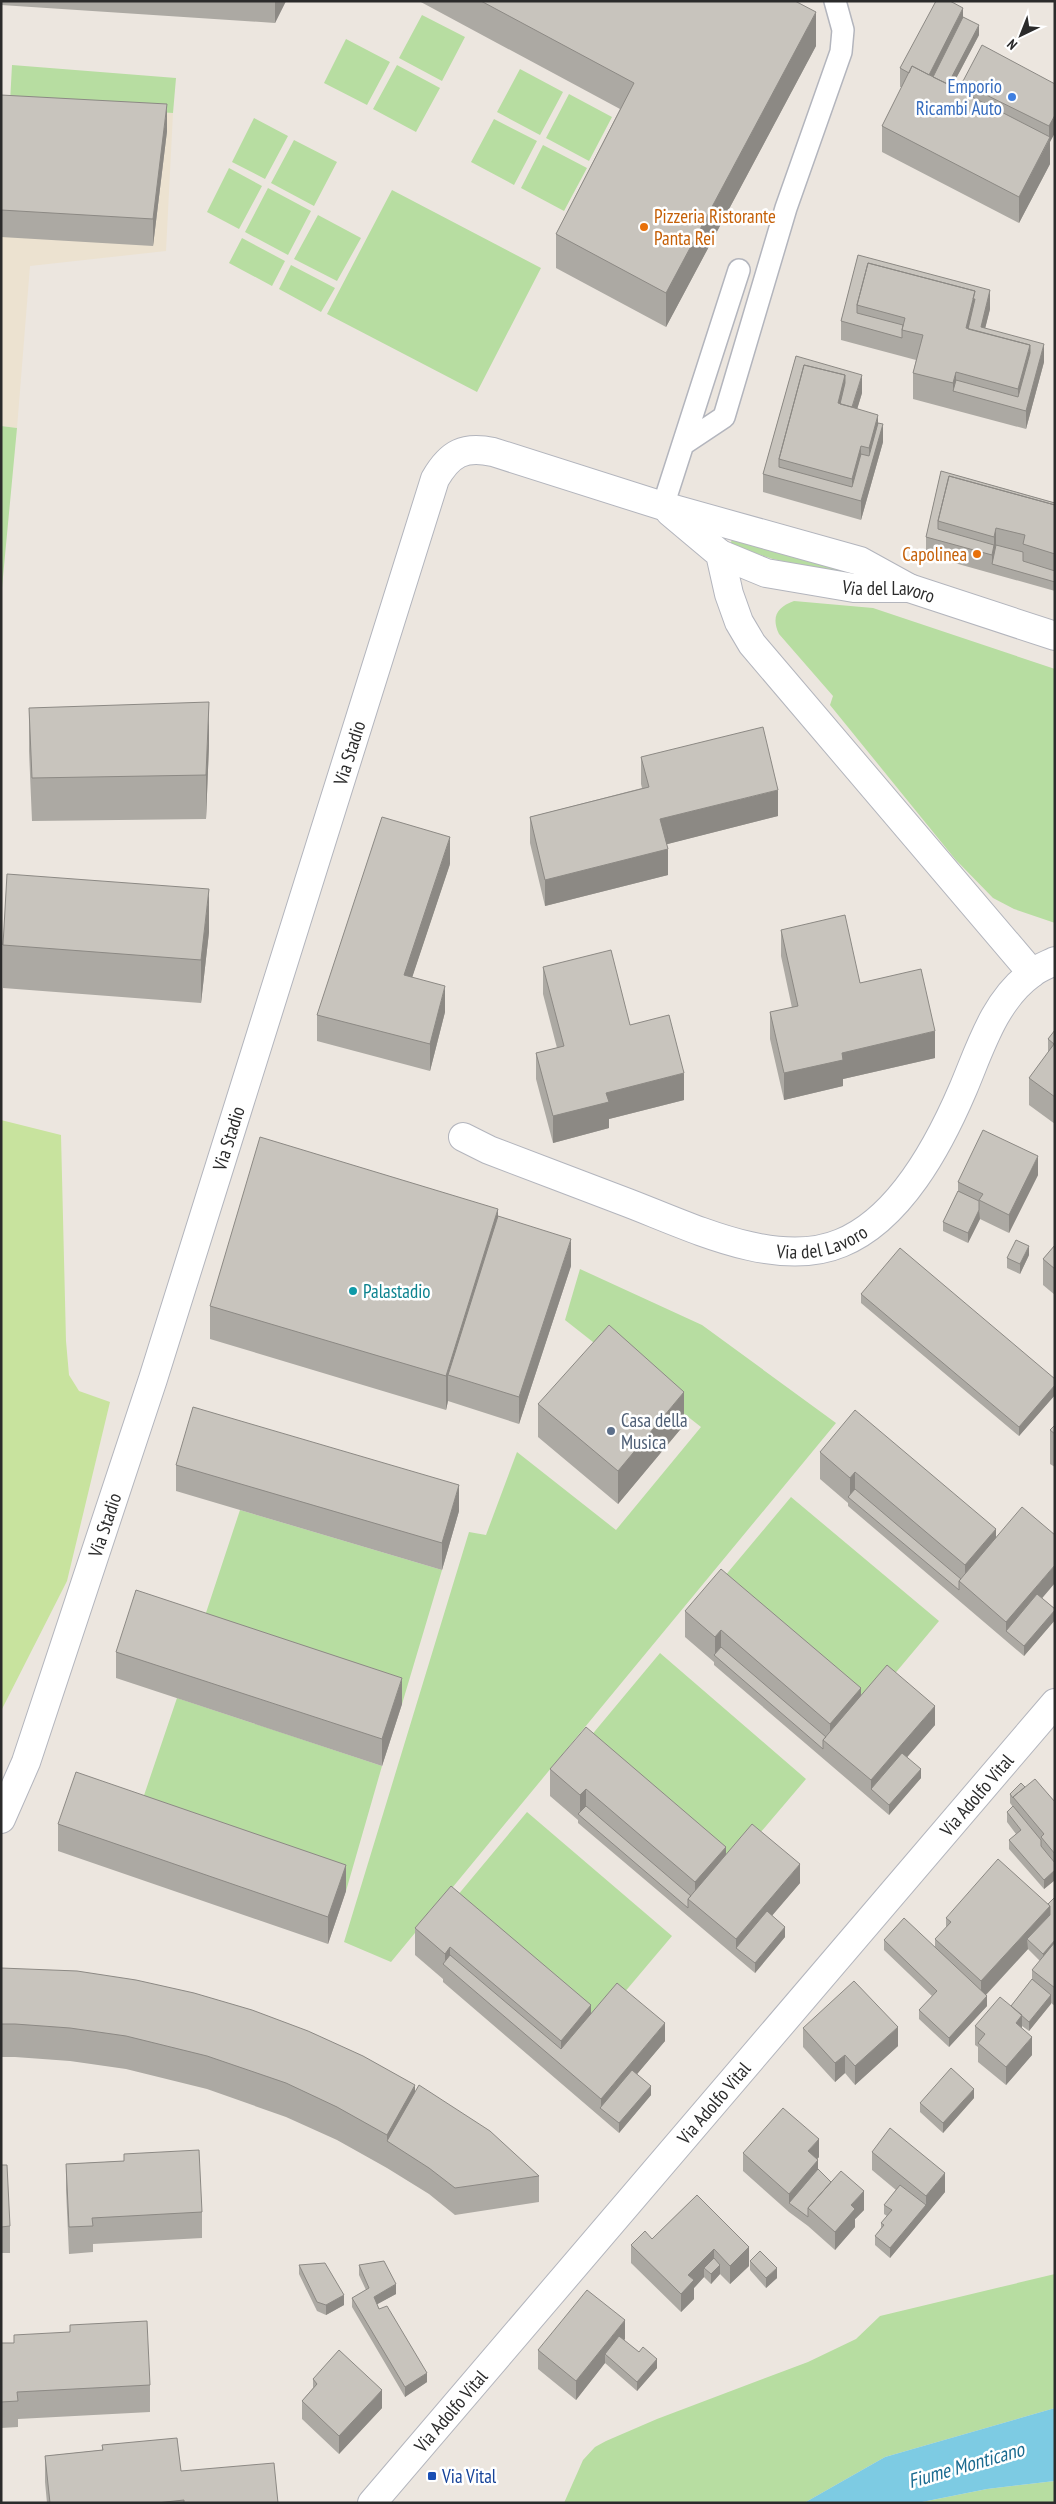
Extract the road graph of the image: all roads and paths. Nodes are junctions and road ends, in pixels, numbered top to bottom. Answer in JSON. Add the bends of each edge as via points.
{"nodes":[{"id":1,"x":835,"y":1,"type":"edge"},
{"id":2,"x":739,"y":270,"type":"dead end"},
{"id":3,"x":685,"y":443,"type":"junction"},
{"id":4,"x":663,"y":506,"type":"junction"},
{"id":5,"x":720,"y":554,"type":"junction"},
{"id":6,"x":909,"y":588,"type":"junction"},
{"id":7,"x":1055,"y":636,"type":"edge"},
{"id":8,"x":1043,"y":967,"type":"edge"},
{"id":9,"x":463,"y":1137,"type":"dead end"},
{"id":10,"x":1055,"y":1703,"type":"edge"},
{"id":11,"x":1,"y":1819,"type":"edge"},
{"id":12,"x":372,"y":2503,"type":"edge"}],
"edges":[{"from":1,"to":3,"type":"lane","via":[[843,30],[841,52],[786,208],[724,417]]},
{"from":2,"to":3,"type":"lane"},
{"from":3,"to":4,"type":"lane"},
{"from":4,"to":5,"type":"street","name":"Via del Lavoro"},
{"from":4,"to":6,"type":"street","via":[[860,561]]},
{"from":4,"to":11,"type":"street","name":"Via Stadio","via":[[479,449],[469,449],[450,459],[435,478],[150,1388],[26,1762]]},
{"from":5,"to":6,"type":"street","name":"Via del Lavoro","via":[[776,575],[854,588]]},
{"from":5,"to":8,"type":"street","via":[[729,594],[739,622],[752,644]]},
{"from":6,"to":7,"type":"street","name":"Via del Lavoro"},
{"from":8,"to":9,"type":"street","name":"Via del Lavoro","via":[[1005,1000],[996,1014],[948,1124],[908,1187],[864,1230],[842,1243],[794,1252],[721,1238],[489,1150]]},
{"from":10,"to":12,"type":"street","name":"Via Adolfo Vital"}]}
